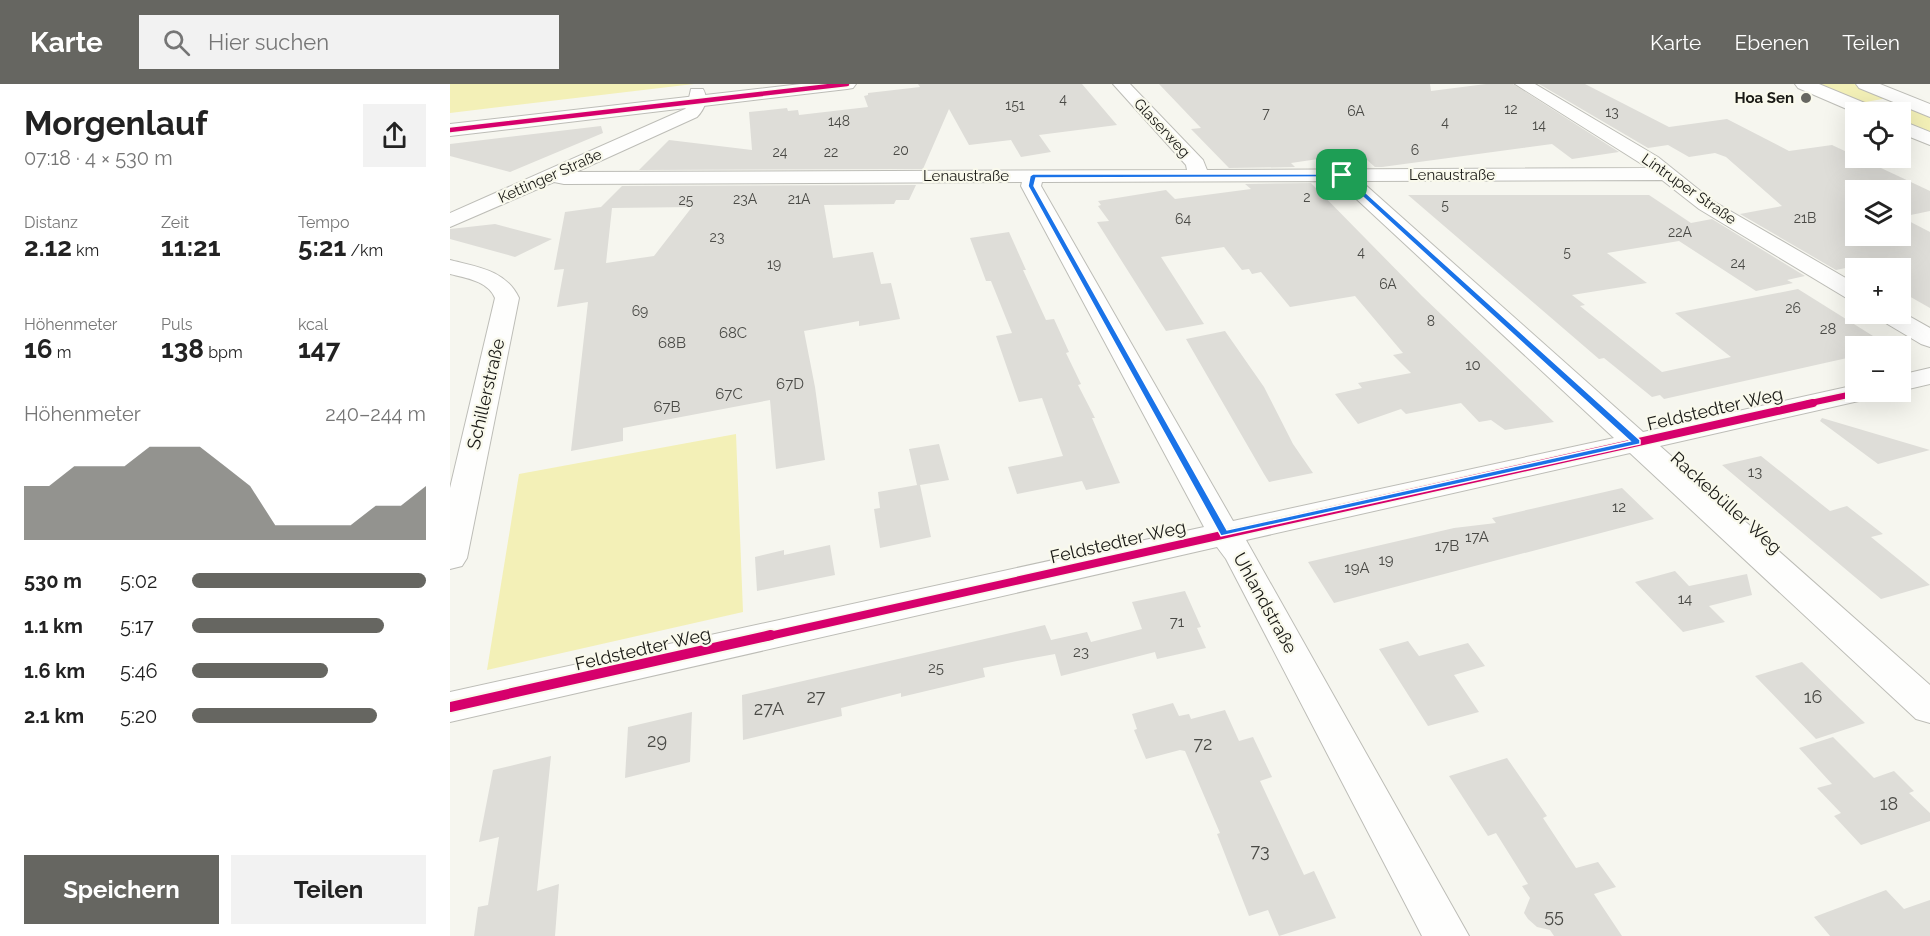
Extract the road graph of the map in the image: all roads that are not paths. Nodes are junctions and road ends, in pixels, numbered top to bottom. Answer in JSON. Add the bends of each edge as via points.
{"nodes":[{"id":1,"x":770,"y":84,"type":"edge"},
{"id":2,"x":847,"y":84,"type":"edge"},
{"id":3,"x":1121,"y":84,"type":"edge"},
{"id":4,"x":1523,"y":84,"type":"edge"},
{"id":5,"x":1804,"y":84,"type":"edge"},
{"id":6,"x":1865,"y":84,"type":"edge"},
{"id":7,"x":697,"y":97,"type":"junction"},
{"id":8,"x":666,"y":101,"type":"junction"},
{"id":9,"x":1846,"y":102,"type":"edge"},
{"id":10,"x":1926,"y":106,"type":"edge"},
{"id":11,"x":450,"y":121,"type":"edge"},
{"id":12,"x":450,"y":130,"type":"edge"},
{"id":13,"x":1911,"y":131,"type":"edge"},
{"id":14,"x":650,"y":132,"type":"junction"},
{"id":15,"x":1930,"y":139,"type":"edge"},
{"id":16,"x":1668,"y":174,"type":"junction"},
{"id":17,"x":1198,"y":175,"type":"junction"},
{"id":18,"x":1342,"y":175,"type":"junction"},
{"id":19,"x":552,"y":176,"type":"junction"},
{"id":20,"x":1033,"y":176,"type":"junction"},
{"id":21,"x":450,"y":220,"type":"edge"},
{"id":22,"x":450,"y":267,"type":"edge"},
{"id":23,"x":1845,"y":287,"type":"edge"},
{"id":24,"x":1905,"y":324,"type":"edge"},
{"id":25,"x":1930,"y":339,"type":"edge"},
{"id":26,"x":1930,"y":376,"type":"edge"},
{"id":27,"x":1911,"y":380,"type":"edge"},
{"id":28,"x":1845,"y":396,"type":"edge"},
{"id":29,"x":1637,"y":442,"type":"junction"},
{"id":30,"x":1224,"y":534,"type":"junction"},
{"id":31,"x":450,"y":558,"type":"edge"},
{"id":32,"x":450,"y":707,"type":"edge"},
{"id":33,"x":1930,"y":708,"type":"edge"},
{"id":34,"x":1446,"y":936,"type":"edge"}],
"edges":[{"from":1,"to":7,"type":"main road"},
{"from":2,"to":7,"type":"main road"},
{"from":3,"to":17,"type":"street","name":"Glaserweg","via":[[1196,164]]},
{"from":4,"to":16,"type":"street","name":"Lintruper Straße"},
{"from":5,"to":9,"type":"main road"},
{"from":6,"to":10,"type":"main road"},
{"from":7,"to":8,"type":"main road"},
{"from":7,"to":14,"type":"street","name":"Kettinger Straße","via":[[691,113]]},
{"from":8,"to":11,"type":"main road"},
{"from":8,"to":12,"type":"main road"},
{"from":8,"to":14,"type":"street","via":[[664,119]]},
{"from":13,"to":15,"type":"main road"},
{"from":14,"to":19,"type":"street","name":"Kettinger Straße"},
{"from":16,"to":18,"type":"street","name":"Lenaustraße"},
{"from":16,"to":23,"type":"street","name":"Lintruper Straße","via":[[1706,205]]},
{"from":17,"to":18,"type":"street","name":"Lenaustraße"},
{"from":17,"to":20,"type":"street","name":"Lenaustraße"},
{"from":18,"to":29,"type":"street","name":"Rackebüller Weg"},
{"from":19,"to":20,"type":"street","name":"Lenaustraße"},
{"from":19,"to":21,"type":"street","name":"Kettinger Straße"},
{"from":20,"to":30,"type":"street","name":"Uhlandstraße","via":[[1031,186]]},
{"from":22,"to":31,"type":"street","name":"Schillerstraße","via":[[495,282],[504,288],[507,298]]},
{"from":24,"to":25,"type":"street"},
{"from":26,"to":27,"type":"street"},
{"from":28,"to":29,"type":"street","name":"Feldstedter Weg"},
{"from":29,"to":30,"type":"street","name":"Feldstedter Weg"},
{"from":29,"to":33,"type":"street","name":"Rackebüller Weg"},
{"from":30,"to":32,"type":"street","name":"Feldstedter Weg"},
{"from":30,"to":34,"type":"street","name":"Uhlandstraße","via":[[1240,555]]}]}
